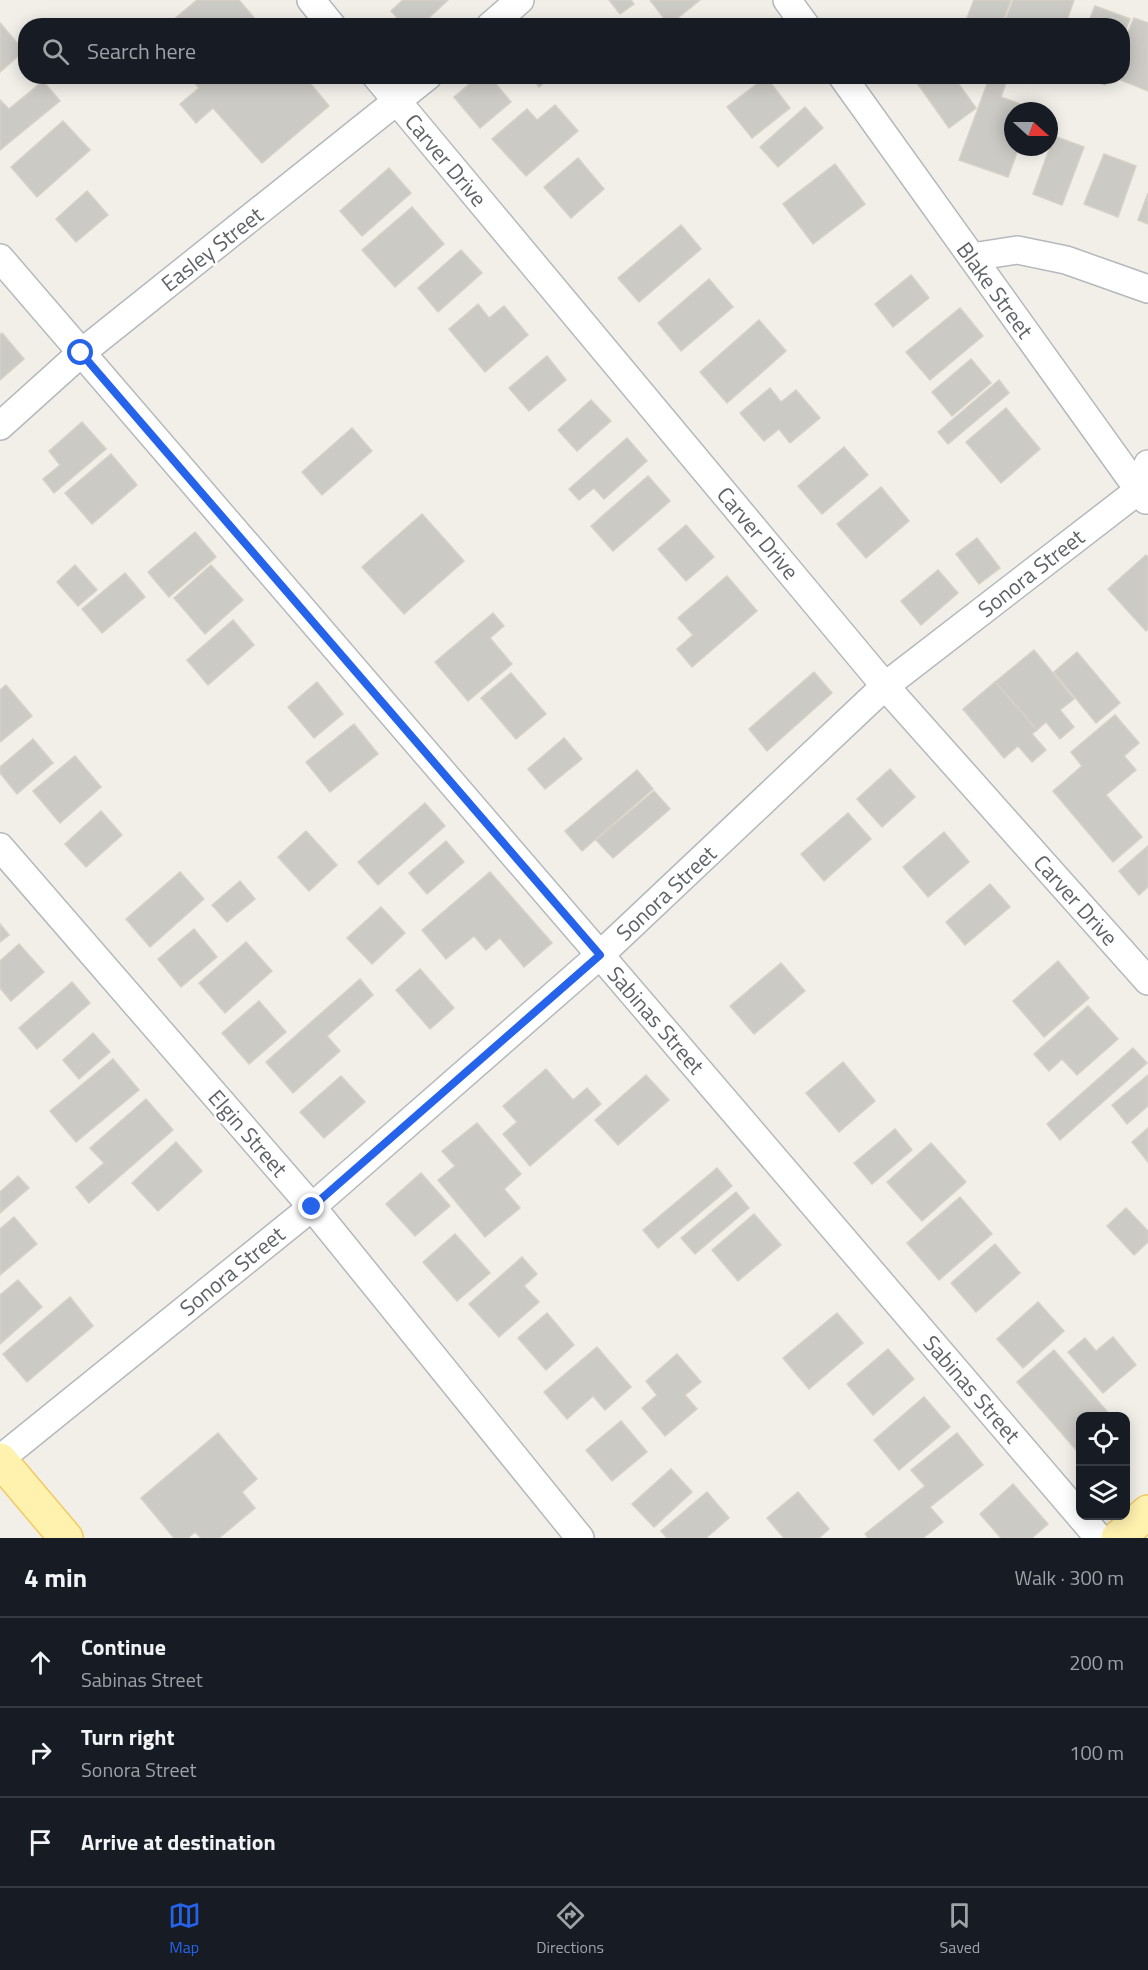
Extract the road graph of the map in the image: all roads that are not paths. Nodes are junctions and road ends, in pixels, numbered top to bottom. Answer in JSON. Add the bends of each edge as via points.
{"nodes":[{"id":1,"x":310,"y":0,"type":"edge"},
{"id":2,"x":520,"y":0,"type":"edge"},
{"id":3,"x":787,"y":0,"type":"edge"},
{"id":4,"x":325,"y":18,"type":"edge"},
{"id":5,"x":499,"y":18,"type":"edge"},
{"id":6,"x":800,"y":18,"type":"edge"},
{"id":7,"x":383,"y":84,"type":"edge"},
{"id":8,"x":419,"y":84,"type":"edge"},
{"id":9,"x":848,"y":84,"type":"edge"},
{"id":10,"x":398,"y":102,"type":"junction"},
{"id":11,"x":972,"y":257,"type":"junction"},
{"id":12,"x":0,"y":258,"type":"edge"},
{"id":13,"x":1148,"y":289,"type":"edge"},
{"id":14,"x":81,"y":353,"type":"junction"},
{"id":15,"x":0,"y":426,"type":"edge"},
{"id":16,"x":1148,"y":464,"type":"edge"},
{"id":17,"x":1144,"y":497,"type":"edge"},
{"id":18,"x":885,"y":686,"type":"junction"},
{"id":19,"x":0,"y":847,"type":"edge"},
{"id":20,"x":600,"y":955,"type":"junction"},
{"id":21,"x":1148,"y":981,"type":"edge"},
{"id":22,"x":312,"y":1207,"type":"junction"},
{"id":23,"x":0,"y":1460,"type":"edge"},
{"id":24,"x":1148,"y":1512,"type":"edge"},
{"id":25,"x":66,"y":1538,"type":"edge"},
{"id":26,"x":580,"y":1538,"type":"edge"},
{"id":27,"x":1099,"y":1538,"type":"edge"},
{"id":28,"x":1118,"y":1538,"type":"edge"}],
"edges":[{"from":1,"to":4,"type":"street"},
{"from":2,"to":5,"type":"street"},
{"from":3,"to":6,"type":"street"},
{"from":7,"to":10,"type":"street","name":"Carver Drive"},
{"from":8,"to":10,"type":"street","name":"Easley Street"},
{"from":9,"to":11,"type":"street","name":"Blake Street"},
{"from":10,"to":14,"type":"street","name":"Easley Street"},
{"from":10,"to":18,"type":"street","name":"Carver Drive"},
{"from":11,"to":13,"type":"street","via":[[1017,250],[1066,260]]},
{"from":11,"to":17,"type":"street","name":"Blake Street"},
{"from":12,"to":14,"type":"street","name":"Sabinas Street"},
{"from":14,"to":15,"type":"street","name":"Easley Street"},
{"from":14,"to":20,"type":"street","name":"Sabinas Street"},
{"from":16,"to":17,"type":"street"},
{"from":17,"to":18,"type":"street","name":"Sonora Street"},
{"from":18,"to":20,"type":"street","name":"Sonora Street"},
{"from":18,"to":21,"type":"street","name":"Carver Drive"},
{"from":19,"to":22,"type":"street","name":"Elgin Street"},
{"from":20,"to":22,"type":"street","name":"Sonora Street"},
{"from":20,"to":27,"type":"street","name":"Sabinas Street"},
{"from":22,"to":23,"type":"street","name":"Sonora Street"},
{"from":22,"to":26,"type":"street","name":"Elgin Street"},
{"from":23,"to":25,"type":"main road"},
{"from":24,"to":28,"type":"main road"}]}
